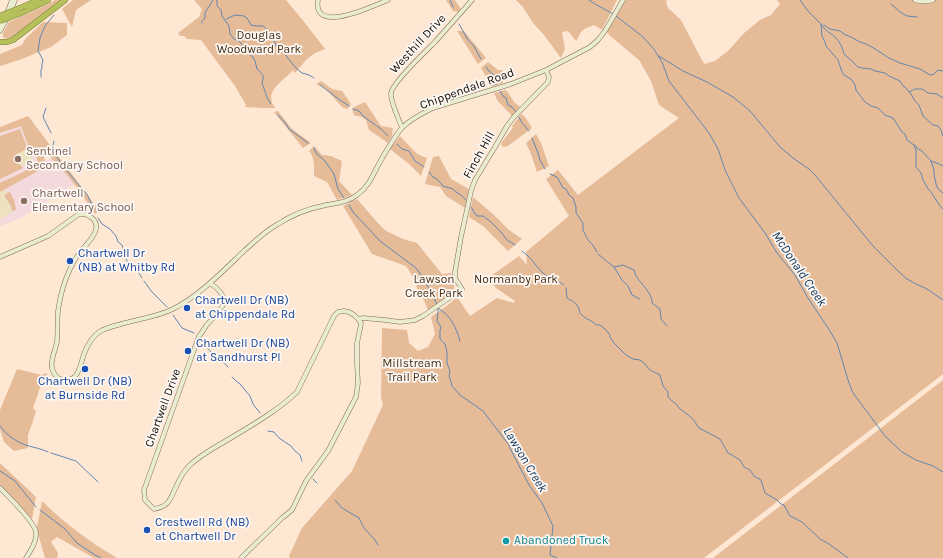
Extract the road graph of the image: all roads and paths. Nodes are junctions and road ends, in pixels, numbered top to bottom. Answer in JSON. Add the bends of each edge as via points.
{"nodes":[{"id":1,"x":12,"y":0,"type":"edge"},
{"id":2,"x":16,"y":0,"type":"edge"},
{"id":3,"x":38,"y":0,"type":"edge"},
{"id":4,"x":48,"y":0,"type":"edge"},
{"id":5,"x":65,"y":0,"type":"edge"},
{"id":6,"x":318,"y":0,"type":"edge"},
{"id":7,"x":388,"y":0,"type":"edge"},
{"id":8,"x":472,"y":0,"type":"edge"},
{"id":9,"x":623,"y":0,"type":"edge"},
{"id":10,"x":915,"y":0,"type":"edge"},
{"id":11,"x":933,"y":0,"type":"edge"},
{"id":12,"x":0,"y":16,"type":"edge"},
{"id":13,"x":0,"y":21,"type":"edge"},
{"id":14,"x":0,"y":26,"type":"edge"},
{"id":15,"x":0,"y":31,"type":"edge"},
{"id":16,"x":0,"y":42,"type":"edge"},
{"id":17,"x":546,"y":70,"type":"junction"},
{"id":18,"x":402,"y":128,"type":"junction"},
{"id":19,"x":0,"y":257,"type":"edge"},
{"id":20,"x":210,"y":283,"type":"junction"},
{"id":21,"x":358,"y":319,"type":"junction"},
{"id":22,"x":0,"y":488,"type":"edge"},
{"id":23,"x":26,"y":558,"type":"edge"},
{"id":24,"x":242,"y":558,"type":"edge"}],
"edges":[{"from":1,"to":14,"type":"street"},
{"from":2,"to":15,"type":"street"},
{"from":3,"to":12,"type":"highway","bridge":true},
{"from":4,"to":13,"type":"highway","bridge":true},
{"from":5,"to":16,"type":"highway","via":[[13,40]]},
{"from":6,"to":7,"type":"street","via":[[321,13],[331,18]]},
{"from":8,"to":18,"type":"street","name":"Westhill Drive","via":[[392,88],[390,96]]},
{"from":9,"to":17,"type":"street","name":"Chippendale Road","via":[[598,40],[590,47]]},
{"from":10,"to":11,"type":"street"},
{"from":17,"to":18,"type":"street","name":"Chippendale Road","via":[[511,84],[434,108]]},
{"from":17,"to":21,"type":"street","name":"Finch Hill","via":[[548,82],[507,126],[475,180],[454,272],[462,289],[415,320],[400,322]]},
{"from":18,"to":20,"type":"street","name":"Chippendale Road","via":[[360,194],[344,202],[303,212],[277,224]]},
{"from":19,"to":20,"type":"street","via":[[48,236],[79,214],[87,215],[96,222],[94,235],[74,261],[60,296],[57,342],[52,365],[57,377],[62,380],[78,374],[89,343],[99,332],[165,312],[188,300]]},
{"from":20,"to":21,"type":"street","name":"Chartwell Drive","via":[[220,292],[224,303],[199,336],[144,490],[145,500],[154,509],[167,504],[188,467],[199,457],[258,421],[297,392],[338,312],[349,312]]},
{"from":21,"to":24,"type":"street","via":[[361,323],[357,343],[356,397],[328,451],[306,482],[292,510]]},
{"from":22,"to":23,"type":"street","via":[[28,518],[36,533]]}]}
